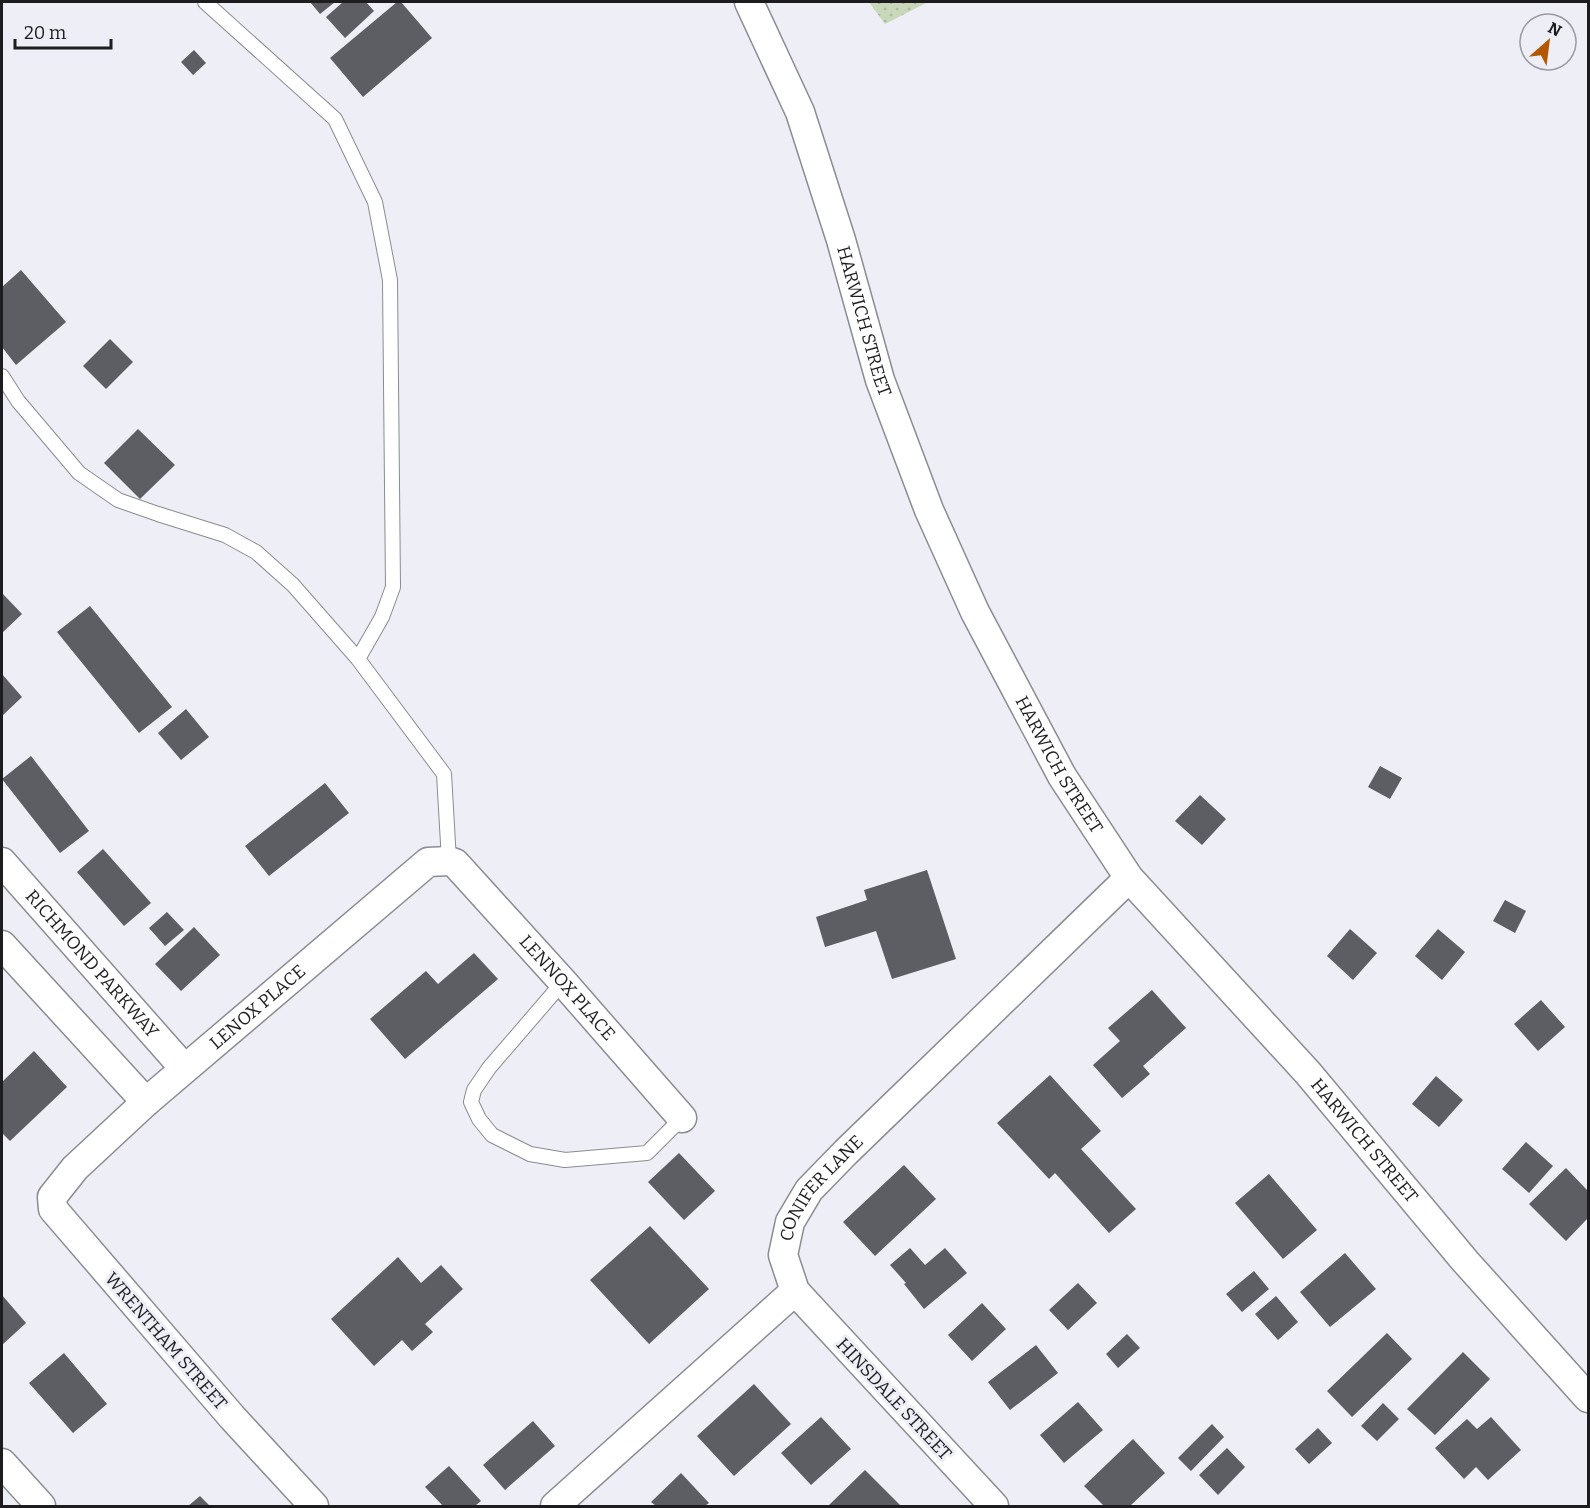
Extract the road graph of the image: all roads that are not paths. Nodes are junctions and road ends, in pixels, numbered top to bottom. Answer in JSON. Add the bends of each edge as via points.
{"nodes":[{"id":1,"x":205,"y":2,"type":"edge"},
{"id":2,"x":749,"y":2,"type":"edge"},
{"id":3,"x":2,"y":376,"type":"edge"},
{"id":4,"x":358,"y":659,"type":"junction"},
{"id":5,"x":449,"y":861,"type":"junction"},
{"id":6,"x":2,"y":862,"type":"edge"},
{"id":7,"x":1129,"y":878,"type":"junction"},
{"id":8,"x":2,"y":945,"type":"edge"},
{"id":9,"x":563,"y":982,"type":"junction"},
{"id":10,"x":184,"y":1068,"type":"junction"},
{"id":11,"x":146,"y":1101,"type":"junction"},
{"id":12,"x":682,"y":1118,"type":"joint"},
{"id":13,"x":75,"y":1168,"type":"joint"},
{"id":14,"x":795,"y":1291,"type":"junction"},
{"id":15,"x":1588,"y":1398,"type":"edge"},
{"id":16,"x":2,"y":1463,"type":"edge"},
{"id":17,"x":41,"y":1506,"type":"edge"},
{"id":18,"x":314,"y":1506,"type":"edge"},
{"id":19,"x":555,"y":1506,"type":"edge"},
{"id":20,"x":994,"y":1506,"type":"edge"}],
"edges":[{"from":1,"to":4,"type":"lane","via":[[335,119],[375,202],[390,280],[393,587],[382,617]]},
{"from":2,"to":7,"type":"street","name":"HARWICH STREET","via":[[800,112],[880,380],[929,510],[975,612],[1062,776]]},
{"from":3,"to":4,"type":"lane","via":[[18,401],[80,474],[118,500],[225,535],[256,552],[293,585]]},
{"from":4,"to":5,"type":"lane","via":[[444,774]]},
{"from":5,"to":9,"type":"street","name":"LENNOX PLACE"},
{"from":5,"to":10,"type":"street","name":"LENOX PLACE","via":[[428,862]]},
{"from":6,"to":10,"type":"street","name":"RICHMOND PARKWAY"},
{"from":7,"to":14,"type":"street","name":"CONIFER LANE","via":[[809,1190],[790,1222],[783,1255]]},
{"from":7,"to":15,"type":"street","name":"HARWICH STREET","via":[[1308,1073],[1465,1261]]},
{"from":8,"to":11,"type":"street"},
{"from":9,"to":12,"type":"street","name":"LENNOX PLACE"},
{"from":9,"to":12,"type":"lane","via":[[474,1090],[471,1102],[492,1135],[530,1154],[565,1160],[610,1158],[647,1153]]},
{"from":10,"to":11,"type":"street","name":"LENOX PLACE"},
{"from":11,"to":13,"type":"street","name":"LENOX PLACE"},
{"from":13,"to":18,"type":"street","name":"WRENTHAM STREET","via":[[52,1197],[53,1209]]},
{"from":14,"to":19,"type":"street"},
{"from":14,"to":20,"type":"street","name":"HINSDALE STREET"},
{"from":16,"to":17,"type":"street"}]}
